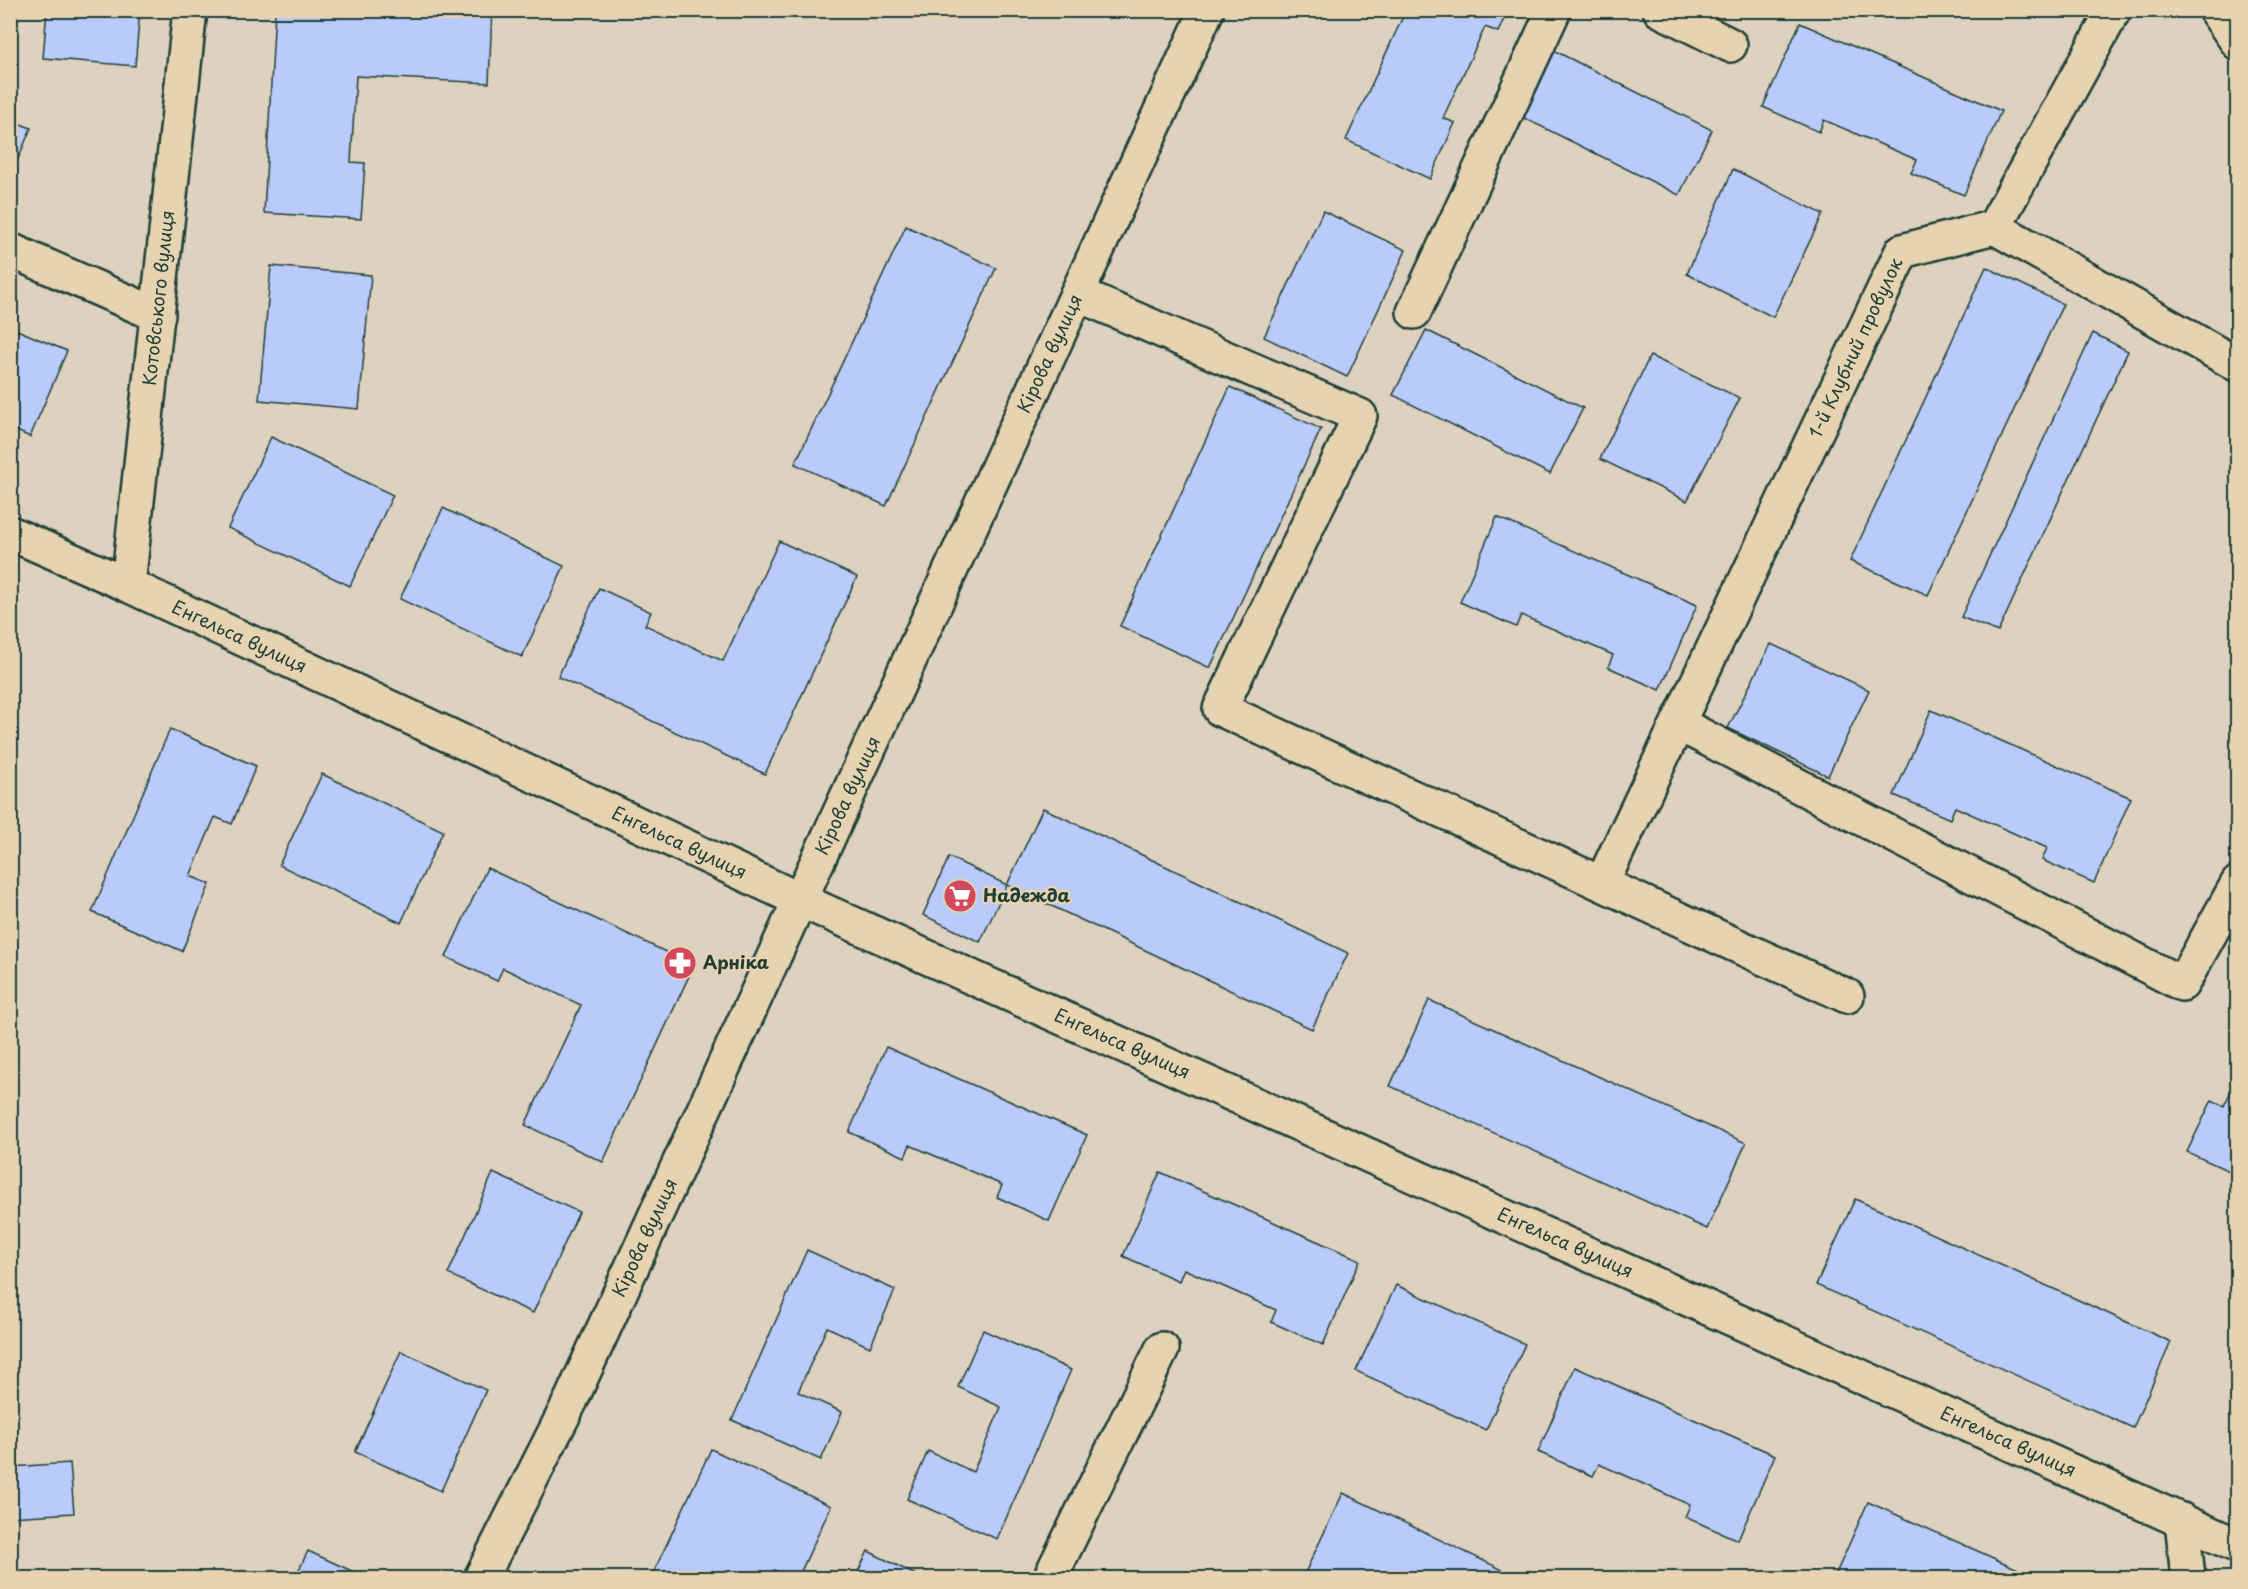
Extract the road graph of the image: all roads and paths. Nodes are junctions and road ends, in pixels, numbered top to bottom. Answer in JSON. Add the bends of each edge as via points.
{"nodes":[{"id":1,"x":190,"y":10,"type":"edge"},
{"id":2,"x":1207,"y":10,"type":"edge"},
{"id":3,"x":1554,"y":10,"type":"edge"},
{"id":4,"x":1660,"y":10,"type":"edge"},
{"id":5,"x":2114,"y":10,"type":"edge"},
{"id":6,"x":2215,"y":10,"type":"edge"},
{"id":7,"x":2238,"y":44,"type":"edge"},
{"id":8,"x":1730,"y":45,"type":"dead end"},
{"id":9,"x":1994,"y":228,"type":"junction"},
{"id":10,"x":10,"y":250,"type":"edge"},
{"id":11,"x":1077,"y":294,"type":"junction"},
{"id":12,"x":1414,"y":312,"type":"dead end"},
{"id":13,"x":158,"y":315,"type":"junction"},
{"id":14,"x":2238,"y":365,"type":"edge"},
{"id":15,"x":10,"y":533,"type":"edge"},
{"id":16,"x":128,"y":585,"type":"junction"},
{"id":17,"x":1679,"y":724,"type":"junction"},
{"id":18,"x":1602,"y":883,"type":"junction"},
{"id":19,"x":2238,"y":883,"type":"edge"},
{"id":20,"x":800,"y":900,"type":"junction"},
{"id":21,"x":1847,"y":996,"type":"dead end"},
{"id":22,"x":1162,"y":1349,"type":"dead end"},
{"id":23,"x":2182,"y":1520,"type":"junction"},
{"id":24,"x":2238,"y":1546,"type":"edge"},
{"id":25,"x":481,"y":1578,"type":"edge"},
{"id":26,"x":1050,"y":1578,"type":"edge"},
{"id":27,"x":2188,"y":1578,"type":"edge"}],
"edges":[{"from":1,"to":13,"type":"street","name":"Котовського вулиця"},
{"from":2,"to":11,"type":"street","name":"Кірова вулиця"},
{"from":3,"to":12,"type":"street"},
{"from":4,"to":8,"type":"street"},
{"from":5,"to":9,"type":"street"},
{"from":6,"to":7,"type":"street"},
{"from":9,"to":14,"type":"street"},
{"from":9,"to":17,"type":"street","name":"1-й Клубний провулок","via":[[1902,251]]},
{"from":10,"to":13,"type":"street"},
{"from":11,"to":18,"type":"street","via":[[1360,416],[1220,709]]},
{"from":11,"to":20,"type":"street","name":"Кірова вулиця"},
{"from":13,"to":16,"type":"street","name":"Котовського вулиця"},
{"from":15,"to":16,"type":"street","name":"Енгельса вулиця"},
{"from":16,"to":20,"type":"street","name":"Енгельса вулиця"},
{"from":17,"to":18,"type":"street"},
{"from":17,"to":19,"type":"street","via":[[2182,984]]},
{"from":18,"to":21,"type":"street"},
{"from":20,"to":23,"type":"street","name":"Енгельса вулиця"},
{"from":20,"to":25,"type":"street","name":"Кірова вулиця","via":[[571,1400]]},
{"from":22,"to":26,"type":"street"},
{"from":23,"to":24,"type":"street","name":"Енгельса вулиця"},
{"from":23,"to":27,"type":"street"}]}
